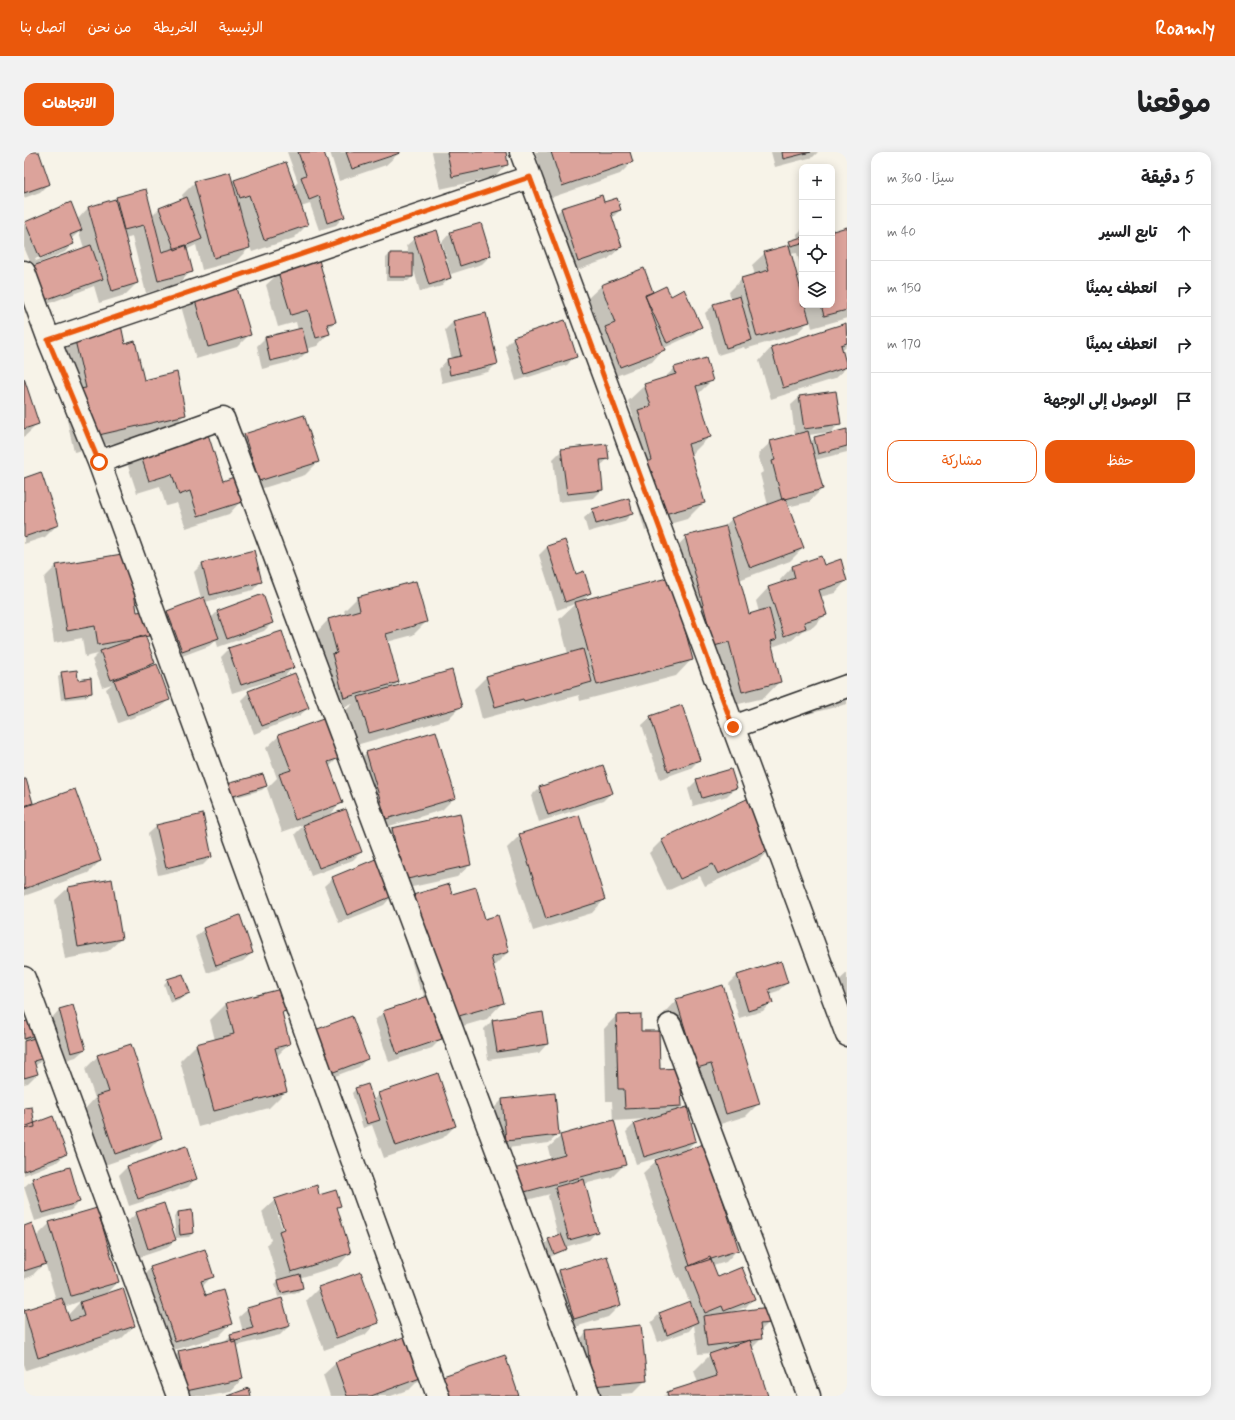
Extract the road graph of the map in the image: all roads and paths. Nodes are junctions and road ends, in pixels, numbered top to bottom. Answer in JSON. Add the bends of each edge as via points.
{"nodes":[{"id":1,"x":521,"y":152,"type":"edge"},
{"id":2,"x":530,"y":177,"type":"junction"},
{"id":3,"x":24,"y":272,"type":"edge"},
{"id":4,"x":48,"y":340,"type":"junction"},
{"id":5,"x":99,"y":462,"type":"junction"},
{"id":6,"x":847,"y":686,"type":"edge"},
{"id":7,"x":733,"y":727,"type":"junction"},
{"id":8,"x":24,"y":978,"type":"edge"},
{"id":9,"x":670,"y":1025,"type":"dead end"},
{"id":10,"x":847,"y":1035,"type":"edge"},
{"id":11,"x":178,"y":1396,"type":"edge"},
{"id":12,"x":438,"y":1396,"type":"edge"},
{"id":13,"x":590,"y":1396,"type":"edge"},
{"id":14,"x":809,"y":1396,"type":"edge"}],
"edges":[{"from":1,"to":2,"type":"street"},
{"from":2,"to":4,"type":"street"},
{"from":2,"to":7,"type":"street"},
{"from":3,"to":4,"type":"street"},
{"from":4,"to":5,"type":"street"},
{"from":5,"to":12,"type":"street"},
{"from":5,"to":13,"type":"street","via":[[223,418]]},
{"from":6,"to":7,"type":"street"},
{"from":7,"to":10,"type":"street"},
{"from":8,"to":11,"type":"street"},
{"from":9,"to":14,"type":"street"}]}
